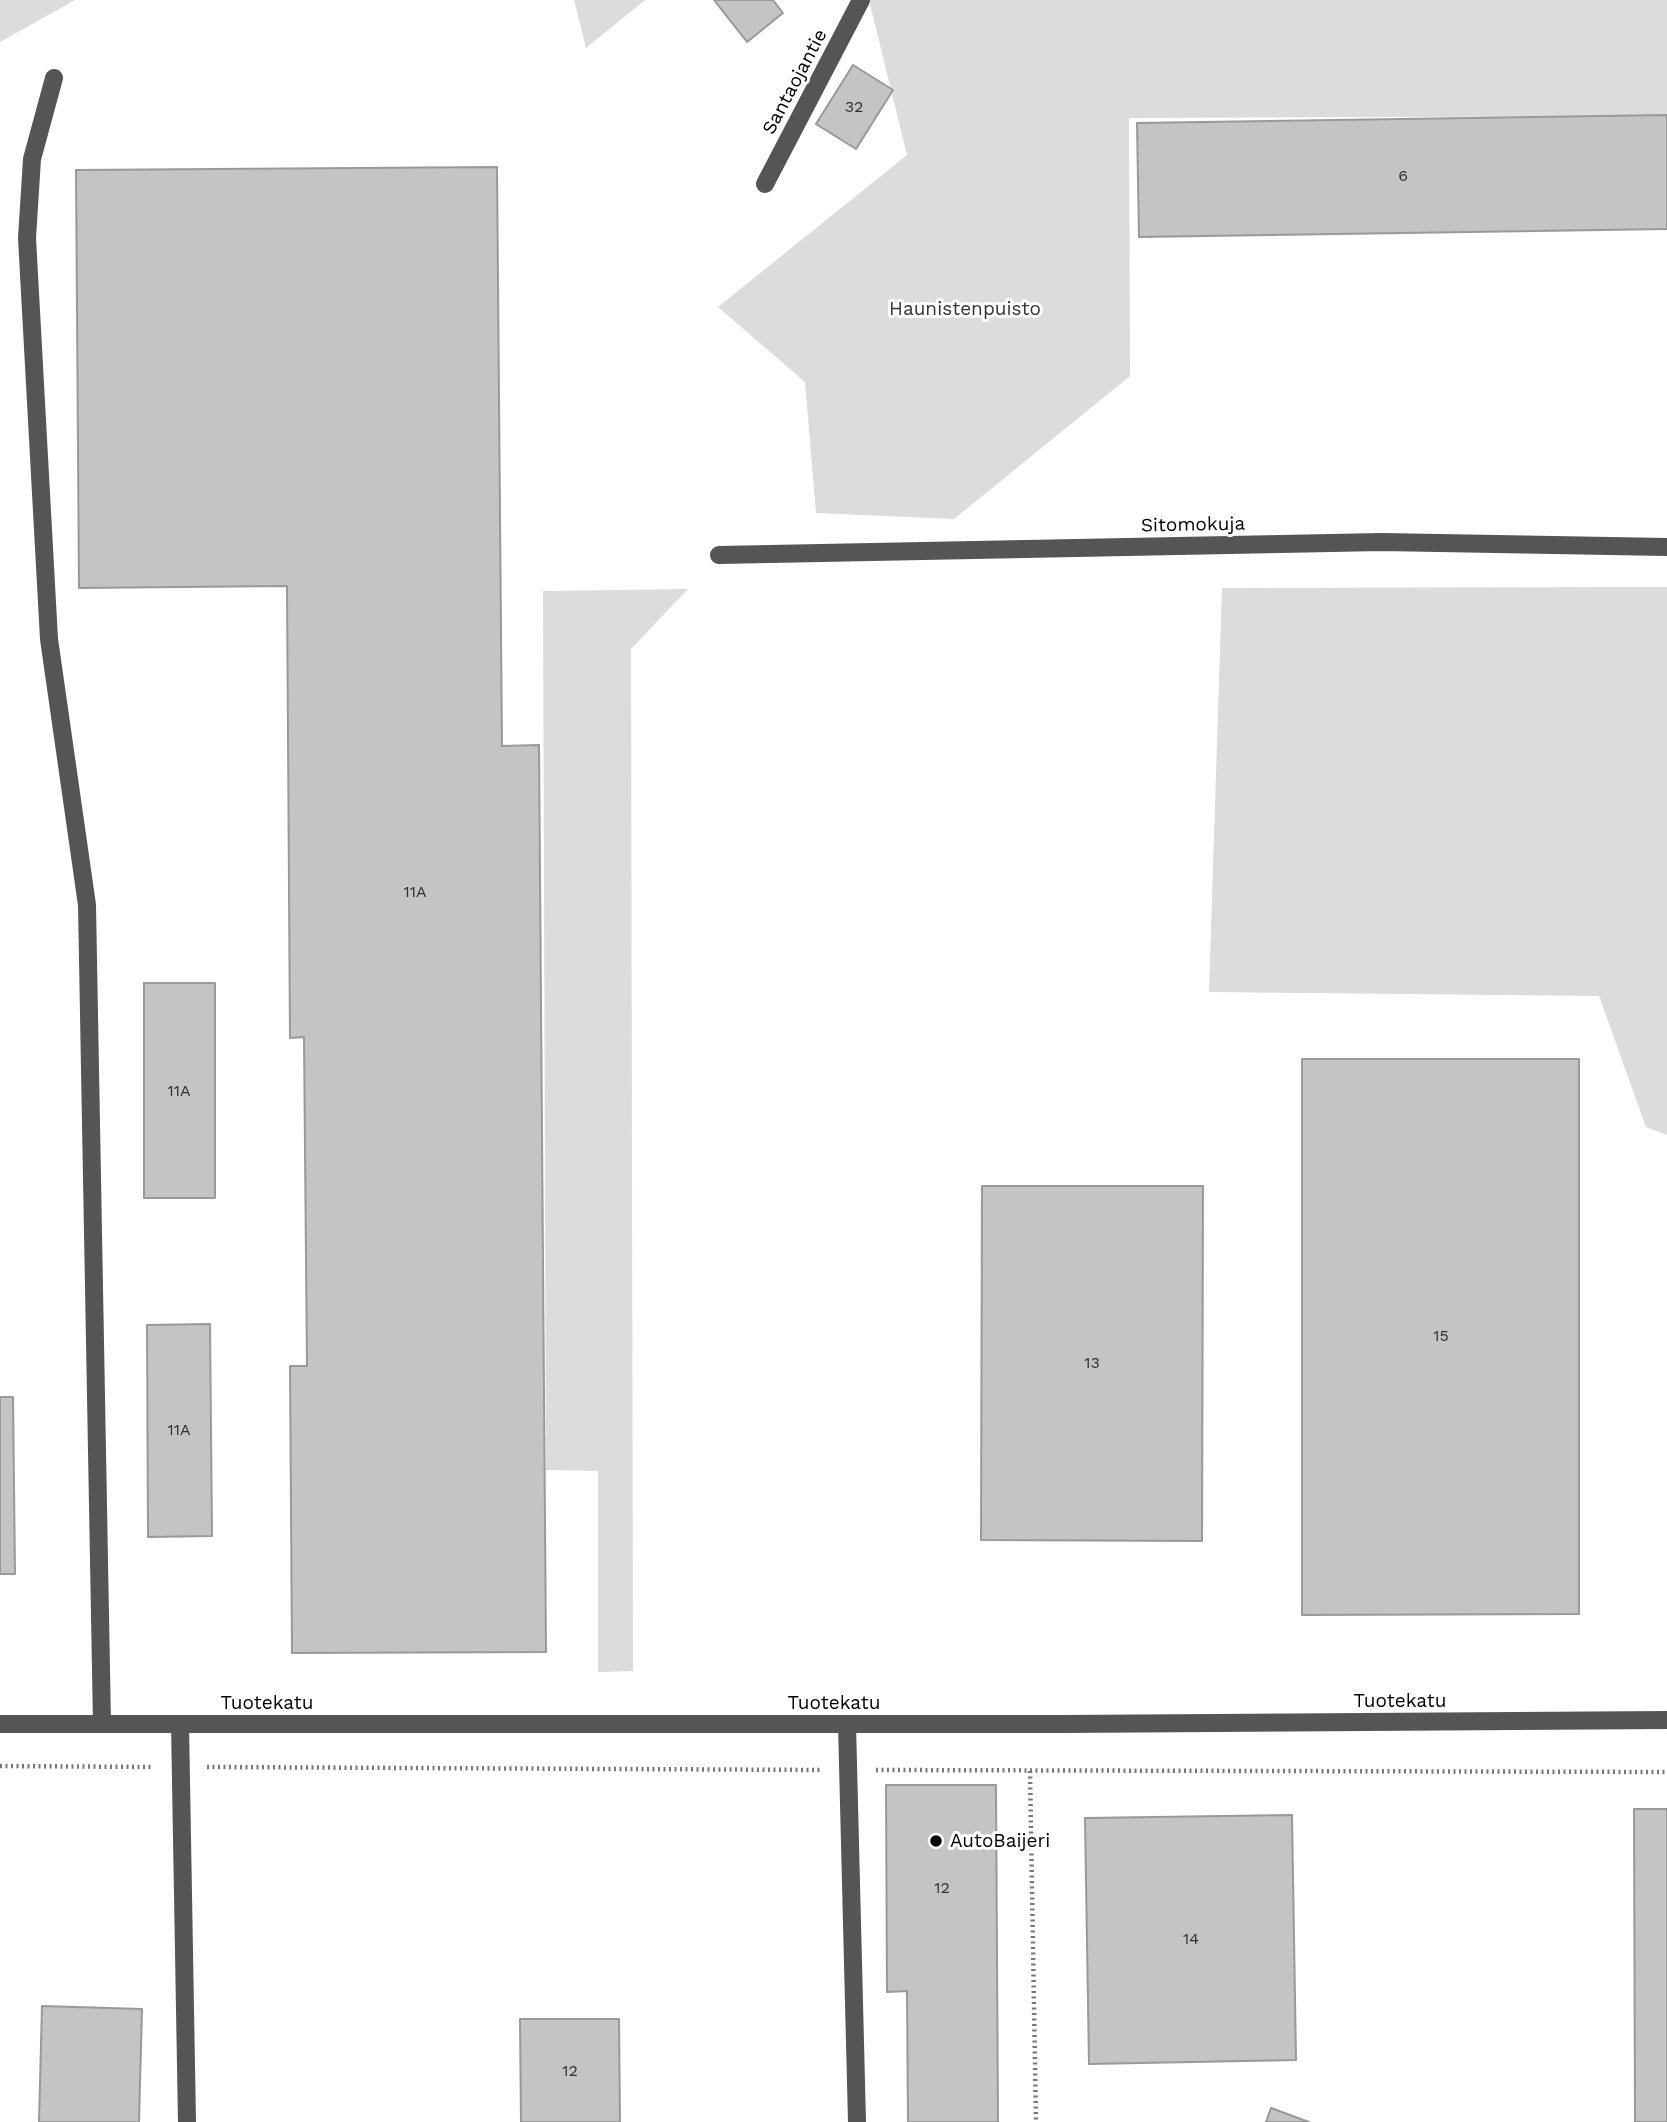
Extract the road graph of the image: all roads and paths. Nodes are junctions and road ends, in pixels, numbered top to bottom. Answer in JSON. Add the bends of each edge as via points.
{"nodes":[{"id":1,"x":861,"y":0,"type":"edge"},
{"id":2,"x":54,"y":79,"type":"dead end"},
{"id":3,"x":765,"y":184,"type":"dead end"},
{"id":4,"x":1667,"y":547,"type":"edge"},
{"id":5,"x":719,"y":555,"type":"dead end"},
{"id":6,"x":1667,"y":1720,"type":"edge"},
{"id":7,"x":0,"y":1724,"type":"edge"},
{"id":8,"x":102,"y":1724,"type":"junction"},
{"id":9,"x":180,"y":1724,"type":"junction"},
{"id":10,"x":847,"y":1724,"type":"junction"},
{"id":11,"x":1030,"y":1771,"type":"dead end"},
{"id":12,"x":187,"y":2122,"type":"edge"},
{"id":13,"x":857,"y":2122,"type":"edge"},
{"id":14,"x":1036,"y":2122,"type":"edge"}],
"edges":[{"from":1,"to":3,"type":"street","name":"Santaojantie"},
{"from":2,"to":8,"type":"street","via":[[32,159],[27,237],[49,639],[87,905]]},
{"from":4,"to":5,"type":"street","name":"Sitomokuja","via":[[1382,542]]},
{"from":6,"to":10,"type":"street","name":"Tuotekatu"},
{"from":7,"to":8,"type":"street","name":"Tuotekatu"},
{"from":8,"to":9,"type":"street","name":"Tuotekatu"},
{"from":9,"to":10,"type":"street","name":"Tuotekatu"},
{"from":9,"to":12,"type":"street"},
{"from":10,"to":13,"type":"street"},
{"from":11,"to":14,"type":"path"}]}
